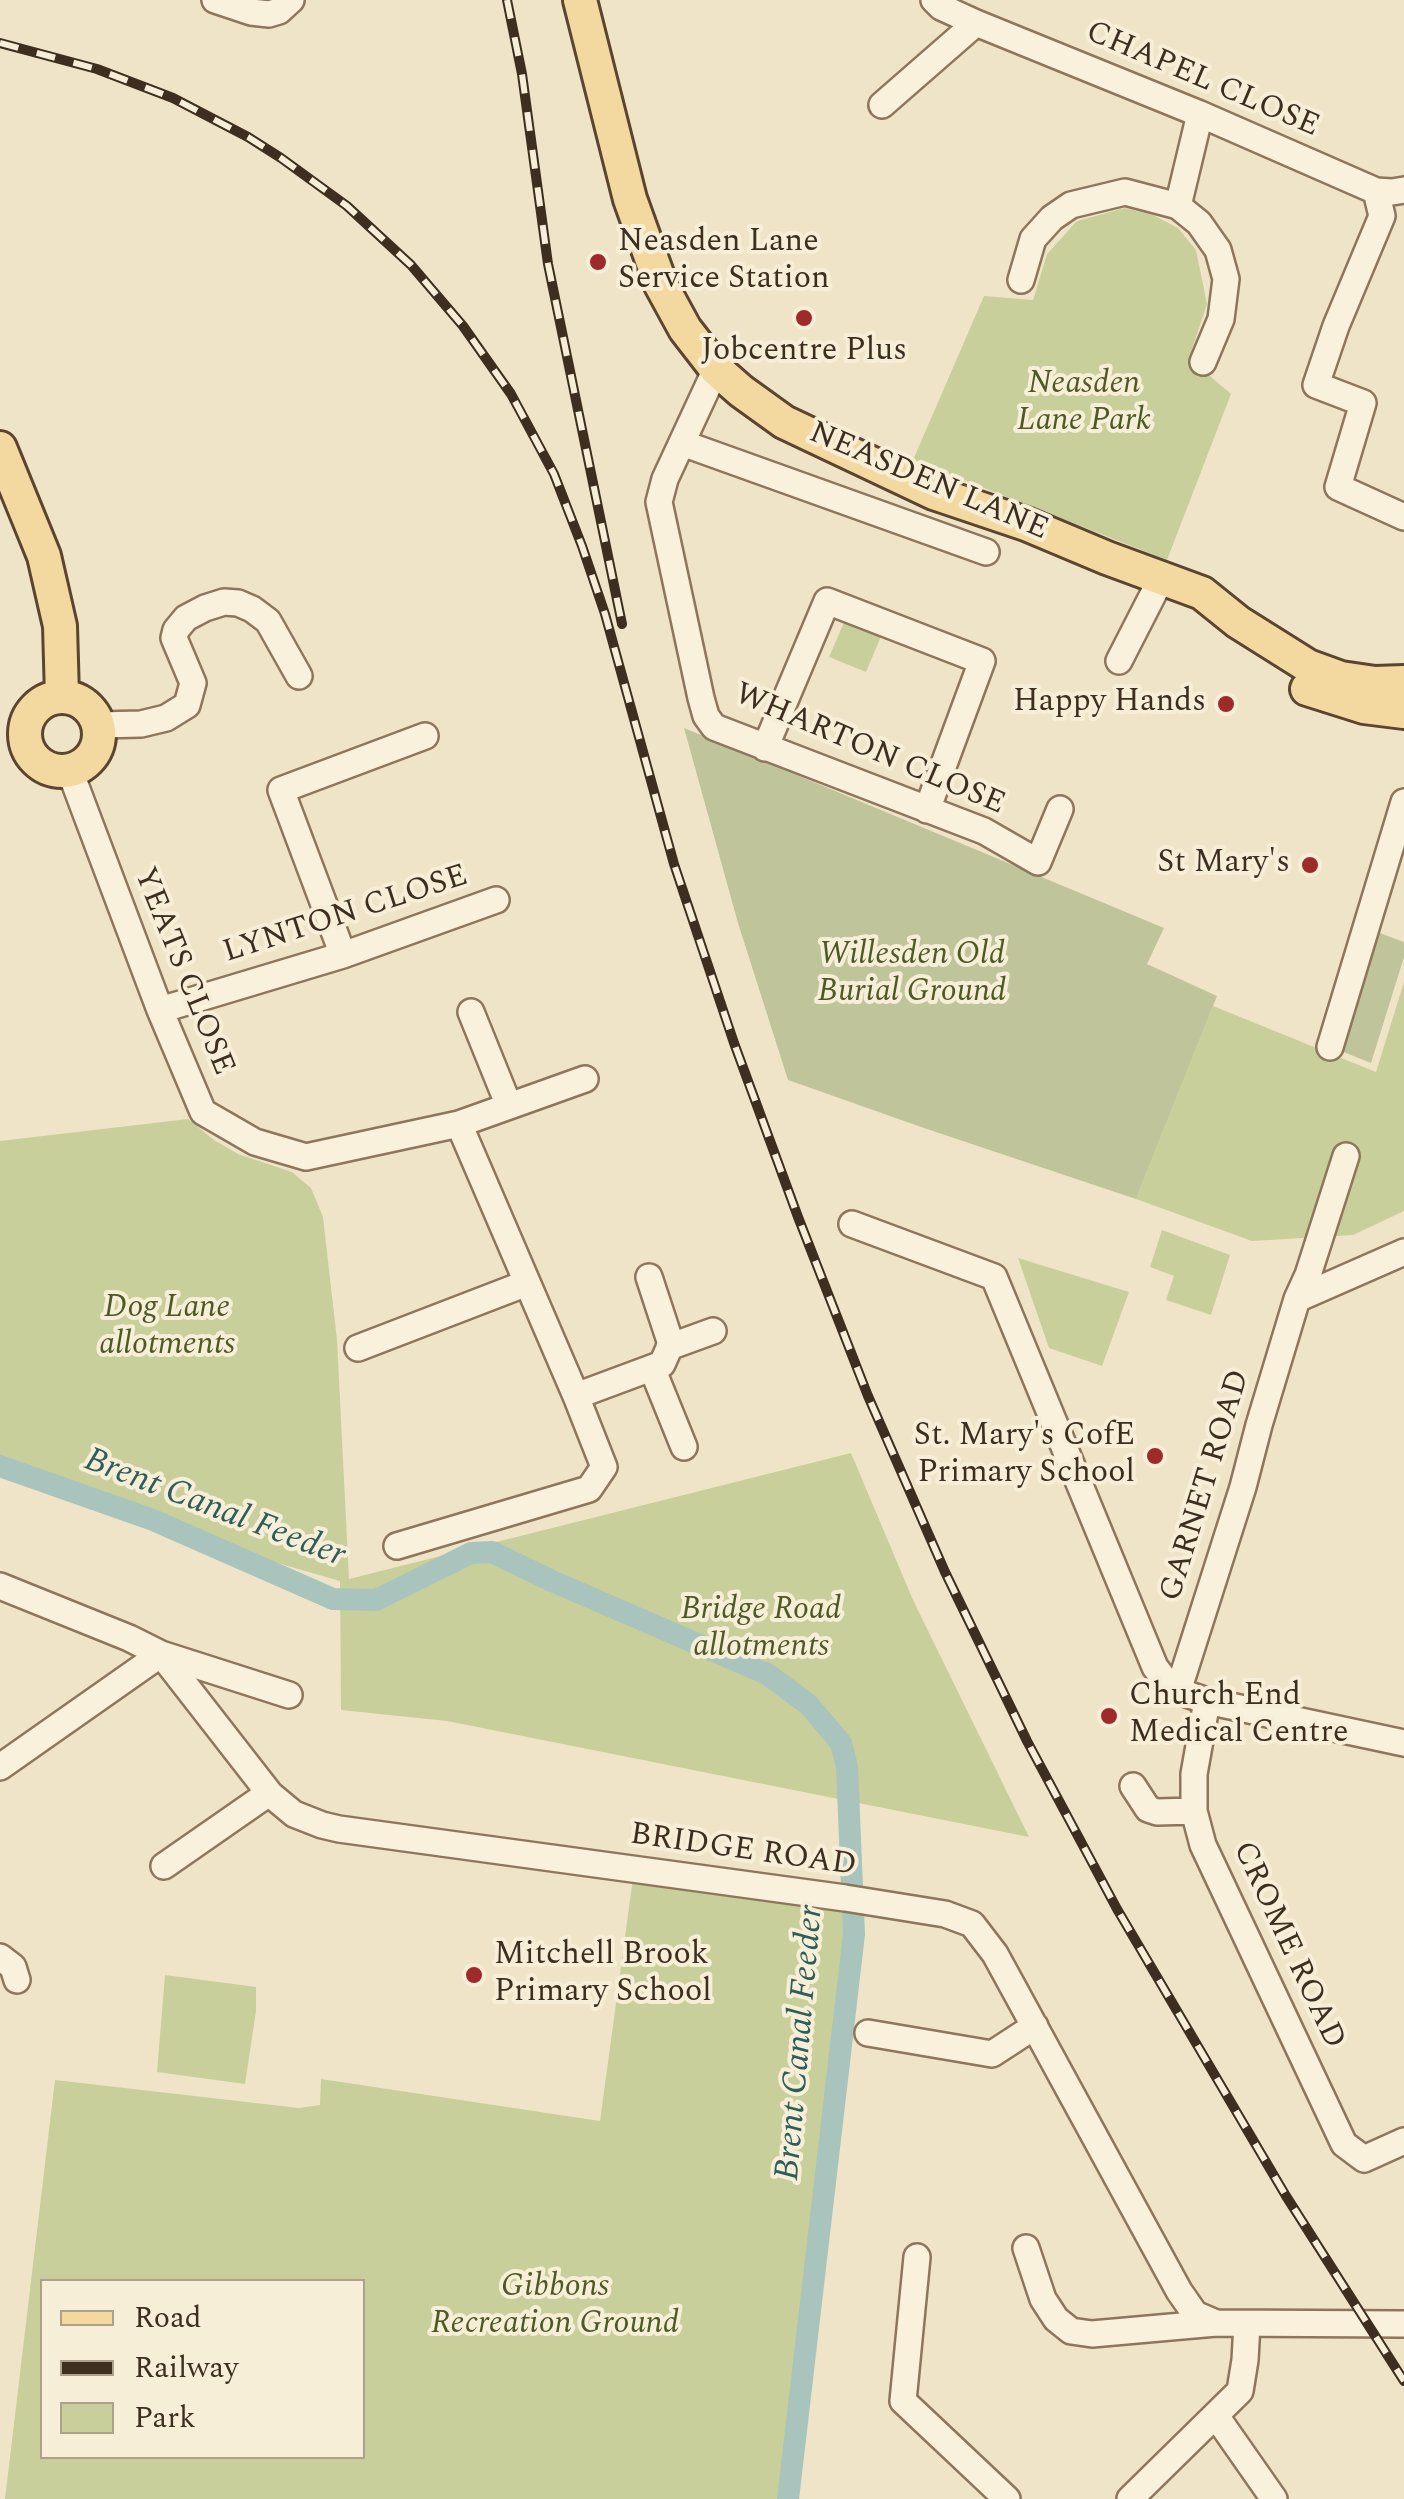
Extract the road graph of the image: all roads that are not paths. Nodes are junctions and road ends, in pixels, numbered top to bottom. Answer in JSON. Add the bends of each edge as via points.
{"nodes":[{"id":1,"x":216,"y":0,"type":"edge"},
{"id":2,"x":291,"y":0,"type":"edge"},
{"id":3,"x":586,"y":2,"type":"edge"},
{"id":4,"x":937,"y":4,"type":"edge"},
{"id":5,"x":976,"y":22,"type":"junction"},
{"id":6,"x":882,"y":105,"type":"dead end"},
{"id":7,"x":1200,"y":114,"type":"junction"},
{"id":8,"x":1376,"y":190,"type":"junction"},
{"id":9,"x":1404,"y":190,"type":"edge"},
{"id":10,"x":1178,"y":206,"type":"junction"},
{"id":11,"x":1021,"y":280,"type":"dead end"},
{"id":12,"x":1203,"y":362,"type":"dead end"},
{"id":13,"x":716,"y":368,"type":"junction"},
{"id":14,"x":682,"y":444,"type":"junction"},
{"id":15,"x":0,"y":448,"type":"edge"},
{"id":16,"x":1404,"y":517,"type":"edge"},
{"id":17,"x":986,"y":552,"type":"dead end"},
{"id":18,"x":1161,"y":578,"type":"junction"},
{"id":19,"x":1238,"y":622,"type":"junction"},
{"id":20,"x":1120,"y":661,"type":"dead end"},
{"id":21,"x":299,"y":676,"type":"dead end"},
{"id":22,"x":1404,"y":682,"type":"edge"},
{"id":23,"x":62,"y":696,"type":"junction"},
{"id":24,"x":1404,"y":712,"type":"edge"},
{"id":25,"x":98,"y":725,"type":"junction"},
{"id":26,"x":425,"y":736,"type":"dead end"},
{"id":27,"x":765,"y":748,"type":"junction"},
{"id":28,"x":14,"y":755,"type":"edge"},
{"id":29,"x":70,"y":771,"type":"junction"},
{"id":30,"x":1404,"y":802,"type":"edge"},
{"id":31,"x":928,"y":810,"type":"junction"},
{"id":32,"x":1060,"y":810,"type":"dead end"},
{"id":33,"x":496,"y":900,"type":"dead end"},
{"id":34,"x":343,"y":955,"type":"junction"},
{"id":35,"x":160,"y":1010,"type":"junction"},
{"id":36,"x":471,"y":1012,"type":"dead end"},
{"id":37,"x":1330,"y":1046,"type":"dead end"},
{"id":38,"x":585,"y":1079,"type":"dead end"},
{"id":39,"x":510,"y":1106,"type":"junction"},
{"id":40,"x":459,"y":1124,"type":"junction"},
{"id":41,"x":1346,"y":1156,"type":"dead end"},
{"id":42,"x":852,"y":1224,"type":"dead end"},
{"id":43,"x":1404,"y":1252,"type":"edge"},
{"id":44,"x":649,"y":1277,"type":"dead end"},
{"id":45,"x":526,"y":1283,"type":"junction"},
{"id":46,"x":1297,"y":1298,"type":"junction"},
{"id":47,"x":713,"y":1331,"type":"dead end"},
{"id":48,"x":358,"y":1348,"type":"dead end"},
{"id":49,"x":669,"y":1348,"type":"junction"},
{"id":50,"x":652,"y":1368,"type":"junction"},
{"id":51,"x":576,"y":1396,"type":"junction"},
{"id":52,"x":684,"y":1447,"type":"dead end"},
{"id":53,"x":397,"y":1546,"type":"dead end"},
{"id":54,"x":0,"y":1586,"type":"edge"},
{"id":55,"x":161,"y":1654,"type":"junction"},
{"id":56,"x":1178,"y":1691,"type":"junction"},
{"id":57,"x":289,"y":1695,"type":"dead end"},
{"id":58,"x":1207,"y":1702,"type":"junction"},
{"id":59,"x":1404,"y":1742,"type":"edge"},
{"id":60,"x":0,"y":1767,"type":"edge"},
{"id":61,"x":1134,"y":1786,"type":"dead end"},
{"id":62,"x":269,"y":1793,"type":"junction"},
{"id":63,"x":1194,"y":1812,"type":"junction"},
{"id":64,"x":164,"y":1866,"type":"dead end"},
{"id":65,"x":0,"y":1957,"type":"edge"},
{"id":66,"x":16,"y":1980,"type":"dead end"},
{"id":67,"x":1034,"y":2026,"type":"junction"},
{"id":68,"x":868,"y":2033,"type":"dead end"},
{"id":69,"x":1404,"y":2141,"type":"edge"},
{"id":70,"x":1026,"y":2248,"type":"dead end"},
{"id":71,"x":916,"y":2257,"type":"dead end"},
{"id":72,"x":1216,"y":2323,"type":"junction"},
{"id":73,"x":1246,"y":2324,"type":"junction"},
{"id":74,"x":1398,"y":2324,"type":"edge"},
{"id":75,"x":1216,"y":2416,"type":"junction"},
{"id":76,"x":1007,"y":2499,"type":"edge"},
{"id":77,"x":1130,"y":2499,"type":"edge"},
{"id":78,"x":1274,"y":2499,"type":"edge"}],
"edges":[{"from":1,"to":2,"type":"street","via":[[269,14]]},
{"from":3,"to":13,"type":"main road","name":"NEASDEN LANE","via":[[630,198],[661,285]]},
{"from":4,"to":5,"type":"street","name":"CHAPEL CLOSE"},
{"from":5,"to":6,"type":"street"},
{"from":5,"to":7,"type":"street","name":"CHAPEL CLOSE"},
{"from":7,"to":8,"type":"street","name":"CHAPEL CLOSE"},
{"from":7,"to":10,"type":"street"},
{"from":8,"to":9,"type":"street","name":"CHAPEL CLOSE"},
{"from":8,"to":16,"type":"street","via":[[1382,216],[1316,386],[1364,404],[1338,487]]},
{"from":10,"to":11,"type":"street","via":[[1125,192],[1071,206],[1034,239]]},
{"from":10,"to":12,"type":"street","via":[[1218,250],[1226,279],[1221,319]]},
{"from":13,"to":14,"type":"street","name":"WHARTON CLOSE"},
{"from":13,"to":18,"type":"main road","name":"NEASDEN LANE","via":[[784,422],[896,476]]},
{"from":14,"to":17,"type":"street"},
{"from":14,"to":27,"type":"street","name":"WHARTON CLOSE","via":[[659,502],[706,716],[714,727]]},
{"from":15,"to":23,"type":"main road","via":[[44,556],[60,626]]},
{"from":18,"to":19,"type":"main road","name":"NEASDEN LANE","via":[[1202,594]]},
{"from":18,"to":20,"type":"street"},
{"from":19,"to":22,"type":"main road","name":"NEASDEN LANE","via":[[1308,666],[1341,678]]},
{"from":19,"to":24,"type":"main road","name":"NEASDEN LANE","via":[[1266,664],[1310,691]]},
{"from":21,"to":25,"type":"street","via":[[268,622],[252,608],[224,602],[186,618],[176,630],[193,683],[187,705],[140,724]]},
{"from":23,"to":25,"type":"main road","via":[[91,710]]},
{"from":23,"to":28,"type":"main road","via":[[36,707]]},
{"from":25,"to":29,"type":"main road","via":[[92,756]]},
{"from":26,"to":34,"type":"street","via":[[281,790]]},
{"from":27,"to":31,"type":"street","name":"WHARTON CLOSE"},
{"from":27,"to":31,"type":"street","via":[[827,601],[982,661]]},
{"from":28,"to":29,"type":"main road"},
{"from":29,"to":35,"type":"street","name":"YEATS CLOSE"},
{"from":30,"to":37,"type":"street"},
{"from":31,"to":32,"type":"street","name":"WHARTON CLOSE","via":[[1038,862]]},
{"from":33,"to":34,"type":"street","name":"LYNTON CLOSE"},
{"from":34,"to":35,"type":"street","name":"LYNTON CLOSE"},
{"from":35,"to":40,"type":"street","name":"YEATS CLOSE","via":[[203,1112],[255,1142],[306,1157]]},
{"from":36,"to":39,"type":"street"},
{"from":38,"to":39,"type":"street","name":"YEATS CLOSE"},
{"from":39,"to":40,"type":"street","name":"YEATS CLOSE"},
{"from":40,"to":45,"type":"street"},
{"from":41,"to":46,"type":"street","name":"GARNET ROAD"},
{"from":42,"to":56,"type":"street","via":[[994,1277],[1155,1667]]},
{"from":43,"to":46,"type":"street"},
{"from":44,"to":49,"type":"street"},
{"from":45,"to":48,"type":"street"},
{"from":45,"to":51,"type":"street"},
{"from":46,"to":56,"type":"street","name":"GARNET ROAD"},
{"from":47,"to":49,"type":"street"},
{"from":49,"to":50,"type":"street","via":[[662,1364]]},
{"from":50,"to":51,"type":"street"},
{"from":50,"to":52,"type":"street"},
{"from":51,"to":53,"type":"street","via":[[604,1467],[589,1490]]},
{"from":54,"to":55,"type":"street"},
{"from":55,"to":57,"type":"street"},
{"from":55,"to":60,"type":"street"},
{"from":55,"to":62,"type":"street","name":"BRIDGE ROAD"},
{"from":56,"to":58,"type":"street"},
{"from":58,"to":59,"type":"street"},
{"from":58,"to":63,"type":"street","name":"CROME ROAD"},
{"from":61,"to":63,"type":"street","via":[[1148,1809]]},
{"from":62,"to":64,"type":"street"},
{"from":62,"to":67,"type":"street","name":"BRIDGE ROAD","via":[[294,1814],[339,1830],[945,1914],[972,1924]]},
{"from":63,"to":69,"type":"street","name":"CROME ROAD","via":[[1344,2144],[1364,2159]]},
{"from":65,"to":66,"type":"street"},
{"from":67,"to":68,"type":"street","via":[[992,2054]]},
{"from":67,"to":72,"type":"street","name":"BRIDGE ROAD","via":[[1179,2291],[1195,2314]]},
{"from":70,"to":72,"type":"street","via":[[1044,2299],[1072,2331]]},
{"from":71,"to":76,"type":"street","via":[[904,2401]]},
{"from":72,"to":73,"type":"street"},
{"from":73,"to":74,"type":"street"},
{"from":73,"to":75,"type":"street","via":[[1240,2391]]},
{"from":75,"to":77,"type":"street"},
{"from":75,"to":78,"type":"street"}]}
